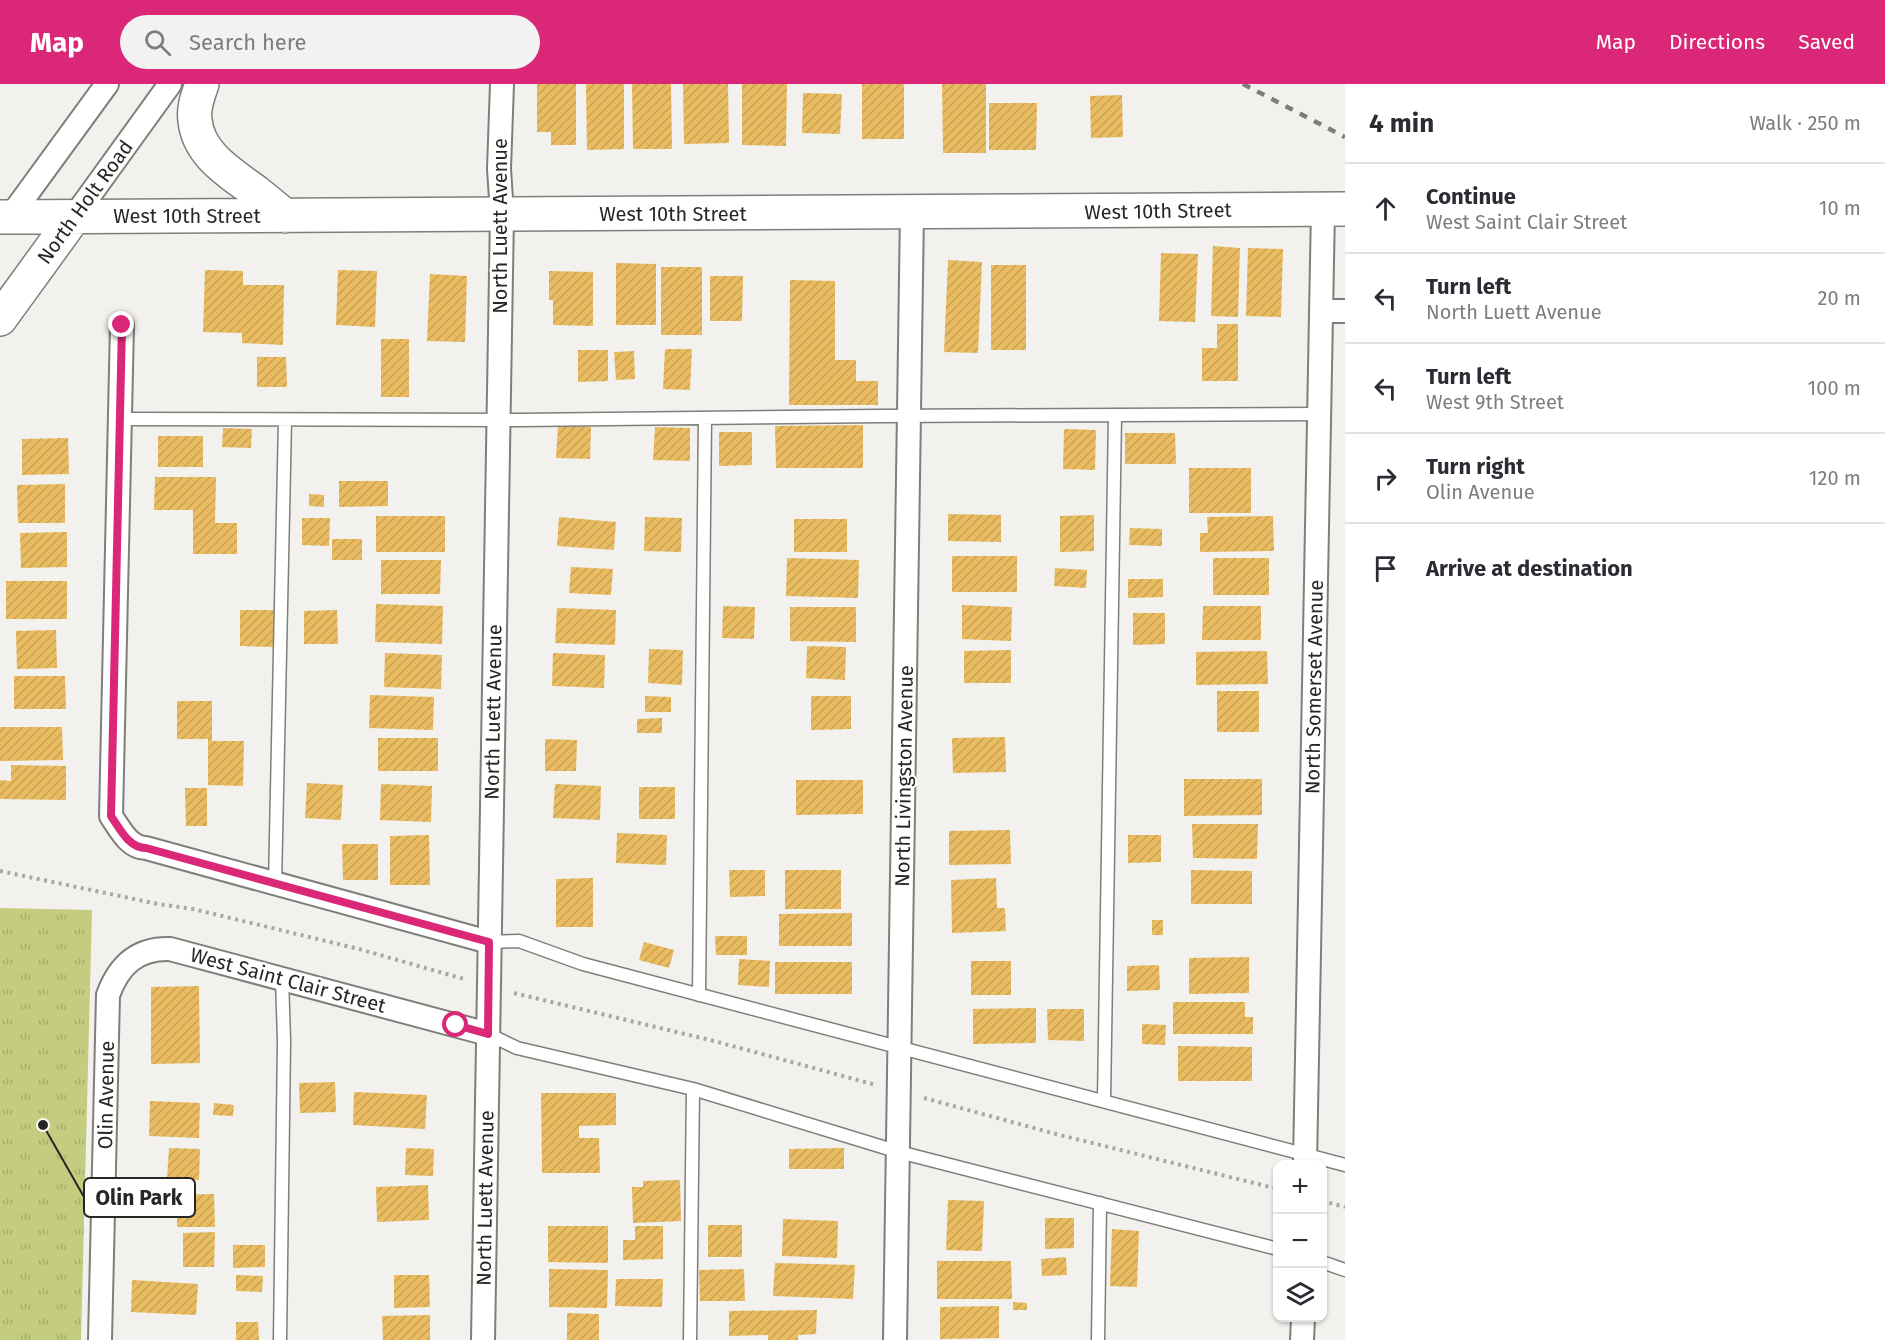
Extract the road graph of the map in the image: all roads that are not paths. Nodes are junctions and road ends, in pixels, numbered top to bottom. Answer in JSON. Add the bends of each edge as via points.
{"nodes":[{"id":1,"x":107,"y":84,"type":"edge"},
{"id":2,"x":170,"y":84,"type":"edge"},
{"id":3,"x":202,"y":84,"type":"edge"},
{"id":4,"x":502,"y":84,"type":"edge"},
{"id":5,"x":1334,"y":209,"type":"edge"},
{"id":6,"x":912,"y":213,"type":"junction"},
{"id":7,"x":502,"y":214,"type":"junction"},
{"id":8,"x":285,"y":216,"type":"junction"},
{"id":9,"x":74,"y":217,"type":"junction"},
{"id":10,"x":3,"y":222,"type":"edge"},
{"id":11,"x":1321,"y":311,"type":"junction"},
{"id":12,"x":1345,"y":311,"type":"edge"},
{"id":13,"x":0,"y":319,"type":"edge"},
{"id":14,"x":122,"y":325,"type":"dead end"},
{"id":15,"x":1319,"y":414,"type":"junction"},
{"id":16,"x":1115,"y":415,"type":"junction"},
{"id":17,"x":909,"y":416,"type":"junction"},
{"id":18,"x":705,"y":418,"type":"junction"},
{"id":19,"x":120,"y":419,"type":"junction"},
{"id":20,"x":285,"y":420,"type":"junction"},
{"id":21,"x":498,"y":420,"type":"junction"},
{"id":22,"x":275,"y":884,"type":"junction"},
{"id":23,"x":489,"y":942,"type":"junction"},
{"id":24,"x":282,"y":978,"type":"junction"},
{"id":25,"x":108,"y":994,"type":"joint"},
{"id":26,"x":699,"y":995,"type":"junction"},
{"id":27,"x":488,"y":1034,"type":"junction"},
{"id":28,"x":901,"y":1047,"type":"junction"},
{"id":29,"x":693,"y":1089,"type":"junction"},
{"id":30,"x":1104,"y":1100,"type":"junction"},
{"id":31,"x":899,"y":1152,"type":"junction"},
{"id":32,"x":1305,"y":1159,"type":"edge"},
{"id":33,"x":1345,"y":1165,"type":"edge"},
{"id":34,"x":1100,"y":1203,"type":"junction"},
{"id":35,"x":1273,"y":1248,"type":"edge"},
{"id":36,"x":1327,"y":1263,"type":"edge"},
{"id":37,"x":1345,"y":1270,"type":"edge"},
{"id":38,"x":1303,"y":1322,"type":"edge"},
{"id":39,"x":100,"y":1340,"type":"edge"},
{"id":40,"x":280,"y":1340,"type":"edge"},
{"id":41,"x":483,"y":1340,"type":"edge"},
{"id":42,"x":690,"y":1340,"type":"edge"},
{"id":43,"x":895,"y":1340,"type":"edge"},
{"id":44,"x":1098,"y":1340,"type":"edge"},
{"id":45,"x":1302,"y":1340,"type":"edge"}],
"edges":[{"from":1,"to":10,"type":"street"},
{"from":2,"to":9,"type":"street","name":"North Holt Road"},
{"from":3,"to":8,"type":"main road","via":[[194,118],[202,142],[226,170]]},
{"from":4,"to":7,"type":"street","name":"North Luett Avenue"},
{"from":5,"to":6,"type":"main road","name":"West 10th Street"},
{"from":5,"to":11,"type":"street","name":"North Somerset Avenue"},
{"from":6,"to":7,"type":"main road","name":"West 10th Street"},
{"from":6,"to":17,"type":"street","name":"North Livingston Avenue"},
{"from":7,"to":8,"type":"main road","name":"West 10th Street"},
{"from":7,"to":21,"type":"street","name":"North Luett Avenue"},
{"from":8,"to":9,"type":"main road","name":"West 10th Street"},
{"from":9,"to":10,"type":"main road","name":"West 10th Street"},
{"from":9,"to":13,"type":"main road","name":"North Holt Road"},
{"from":11,"to":12,"type":"street"},
{"from":11,"to":15,"type":"street","name":"North Somerset Avenue"},
{"from":14,"to":19,"type":"street"},
{"from":15,"to":16,"type":"lane"},
{"from":15,"to":32,"type":"street","name":"North Somerset Avenue"},
{"from":16,"to":17,"type":"lane"},
{"from":16,"to":30,"type":"lane"},
{"from":17,"to":18,"type":"lane"},
{"from":17,"to":28,"type":"street","name":"North Livingston Avenue"},
{"from":18,"to":21,"type":"lane"},
{"from":18,"to":26,"type":"lane"},
{"from":19,"to":20,"type":"lane"},
{"from":19,"to":22,"type":"street","via":[[111,816],[125,837],[140,848]]},
{"from":20,"to":21,"type":"lane"},
{"from":20,"to":22,"type":"lane"},
{"from":21,"to":23,"type":"street","name":"North Luett Avenue"},
{"from":22,"to":23,"type":"street"},
{"from":23,"to":26,"type":"lane","via":[[519,940],[583,964]]},
{"from":23,"to":27,"type":"street","name":"North Luett Avenue"},
{"from":24,"to":25,"type":"street","name":"West Saint Clair Street","via":[[159,948],[130,960],[116,976]]},
{"from":24,"to":27,"type":"street","name":"West Saint Clair Street"},
{"from":24,"to":40,"type":"lane"},
{"from":25,"to":39,"type":"street","name":"Olin Avenue"},
{"from":26,"to":28,"type":"lane"},
{"from":27,"to":29,"type":"lane","via":[[517,1048]]},
{"from":27,"to":41,"type":"street","name":"North Luett Avenue"},
{"from":28,"to":30,"type":"lane"},
{"from":28,"to":31,"type":"street","name":"North Livingston Avenue"},
{"from":29,"to":31,"type":"lane"},
{"from":29,"to":42,"type":"lane"},
{"from":30,"to":32,"type":"lane"},
{"from":31,"to":34,"type":"lane"},
{"from":31,"to":43,"type":"street","name":"North Livingston Avenue"},
{"from":32,"to":33,"type":"lane"},
{"from":34,"to":35,"type":"lane"},
{"from":34,"to":44,"type":"lane"},
{"from":36,"to":37,"type":"lane"},
{"from":38,"to":45,"type":"street"}]}
